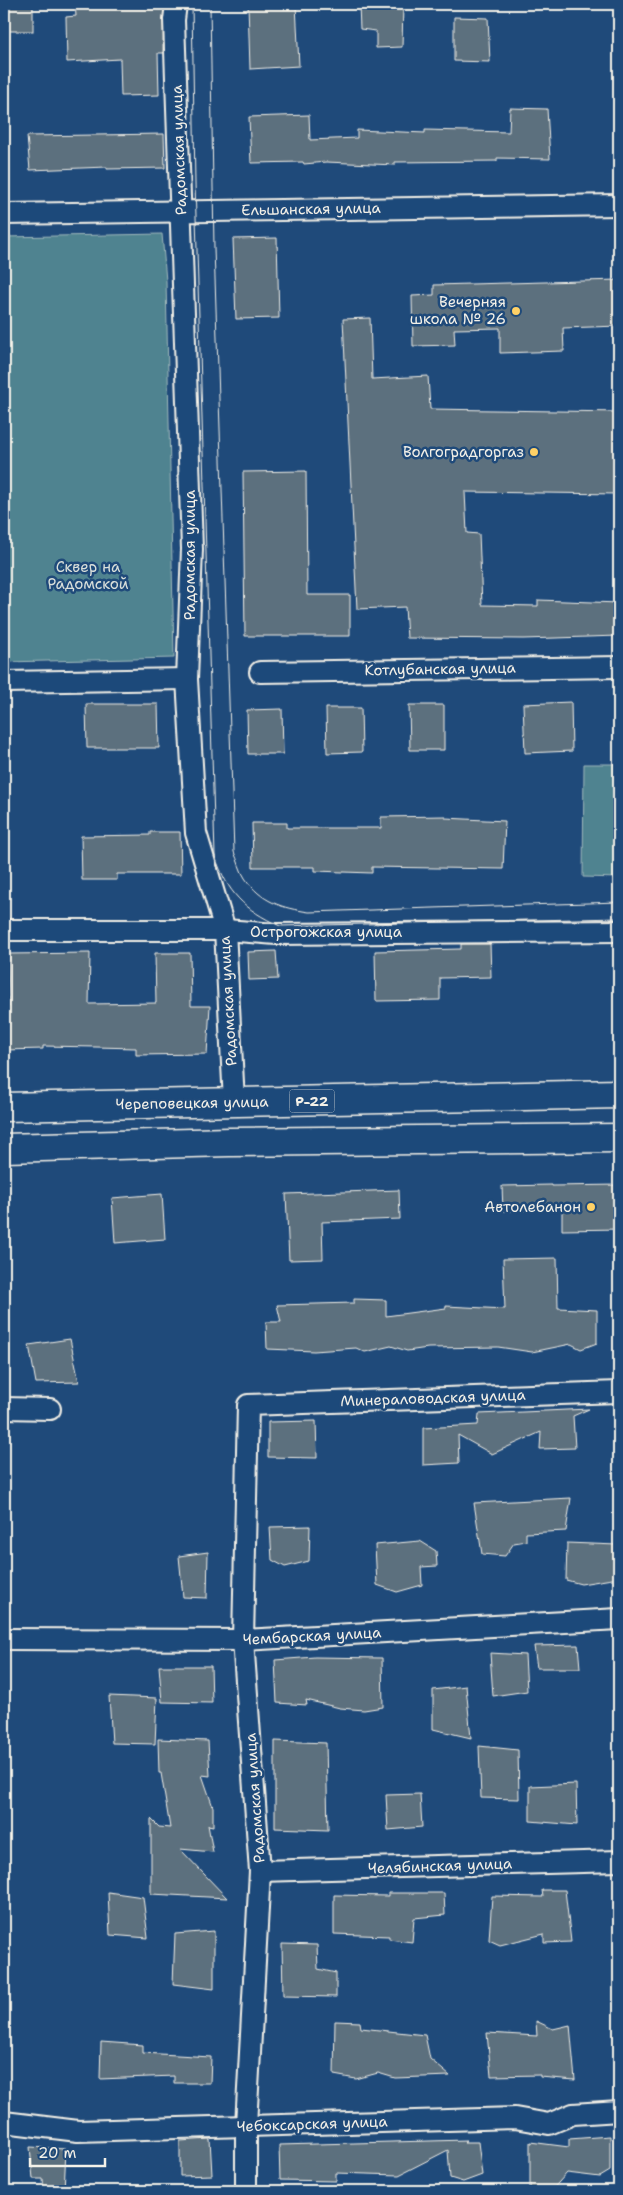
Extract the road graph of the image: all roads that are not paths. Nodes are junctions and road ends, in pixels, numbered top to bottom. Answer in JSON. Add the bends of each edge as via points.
{"nodes":[{"id":1,"x":176,"y":4,"type":"edge"},
{"id":2,"x":619,"y":205,"type":"edge"},
{"id":3,"x":181,"y":211,"type":"junction"},
{"id":4,"x":4,"y":214,"type":"edge"},
{"id":5,"x":619,"y":667,"type":"edge"},
{"id":6,"x":260,"y":672,"type":"dead end"},
{"id":7,"x":187,"y":679,"type":"junction"},
{"id":8,"x":4,"y":682,"type":"edge"},
{"id":9,"x":4,"y":930,"type":"edge"},
{"id":10,"x":225,"y":930,"type":"junction"},
{"id":11,"x":619,"y":931,"type":"edge"},
{"id":12,"x":619,"y":1094,"type":"edge"},
{"id":13,"x":234,"y":1102,"type":"junction"},
{"id":14,"x":4,"y":1107,"type":"edge"},
{"id":15,"x":619,"y":1138,"type":"edge"},
{"id":16,"x":4,"y":1148,"type":"edge"},
{"id":17,"x":619,"y":1392,"type":"edge"},
{"id":18,"x":248,"y":1405,"type":"joint"},
{"id":19,"x":4,"y":1408,"type":"edge"},
{"id":20,"x":50,"y":1409,"type":"dead end"},
{"id":21,"x":619,"y":1619,"type":"edge"},
{"id":22,"x":4,"y":1640,"type":"edge"},
{"id":23,"x":243,"y":1640,"type":"junction"},
{"id":24,"x":619,"y":1861,"type":"edge"},
{"id":25,"x":260,"y":1871,"type":"junction"},
{"id":26,"x":619,"y":2112,"type":"edge"},
{"id":27,"x":4,"y":2122,"type":"edge"},
{"id":28,"x":246,"y":2125,"type":"junction"},
{"id":29,"x":246,"y":2191,"type":"edge"}],
"edges":[{"from":1,"to":3,"type":"street","name":"Радомская улица"},
{"from":2,"to":3,"type":"street","name":"Ельшанская улица"},
{"from":3,"to":4,"type":"street","name":"Ельшанская улица"},
{"from":3,"to":7,"type":"street","name":"Радомская улица","via":[[192,549]]},
{"from":5,"to":6,"type":"street","name":"Котлубанская улица"},
{"from":7,"to":8,"type":"street"},
{"from":7,"to":10,"type":"street","name":"Радомская улица","via":[[196,833]]},
{"from":9,"to":10,"type":"street","name":"Острогожская улица"},
{"from":10,"to":11,"type":"street","name":"Острогожская улица","via":[[276,934]]},
{"from":10,"to":13,"type":"street","name":"Радомская улица"},
{"from":12,"to":13,"type":"highway","name":"Череповецкая улица","number":"Р-22"},
{"from":13,"to":14,"type":"highway","name":"Череповецкая улица","number":"Р-22"},
{"from":15,"to":16,"type":"highway"},
{"from":17,"to":18,"type":"street","name":"Минераловодская улица"},
{"from":18,"to":23,"type":"street","name":"Радомская улица"},
{"from":19,"to":20,"type":"street"},
{"from":21,"to":23,"type":"street","name":"Чембарская улица"},
{"from":22,"to":23,"type":"street","name":"Чембарская улица"},
{"from":23,"to":25,"type":"street","name":"Радомская улица"},
{"from":24,"to":25,"type":"street","name":"Челябинская улица"},
{"from":25,"to":28,"type":"street","name":"Радомская улица"},
{"from":26,"to":28,"type":"street","name":"Чебоксарская улица","via":[[573,2114],[549,2124],[514,2118]]},
{"from":27,"to":28,"type":"street","name":"Чебоксарская улица","via":[[78,2131]]},
{"from":28,"to":29,"type":"street","name":"Радомская улица"}]}
